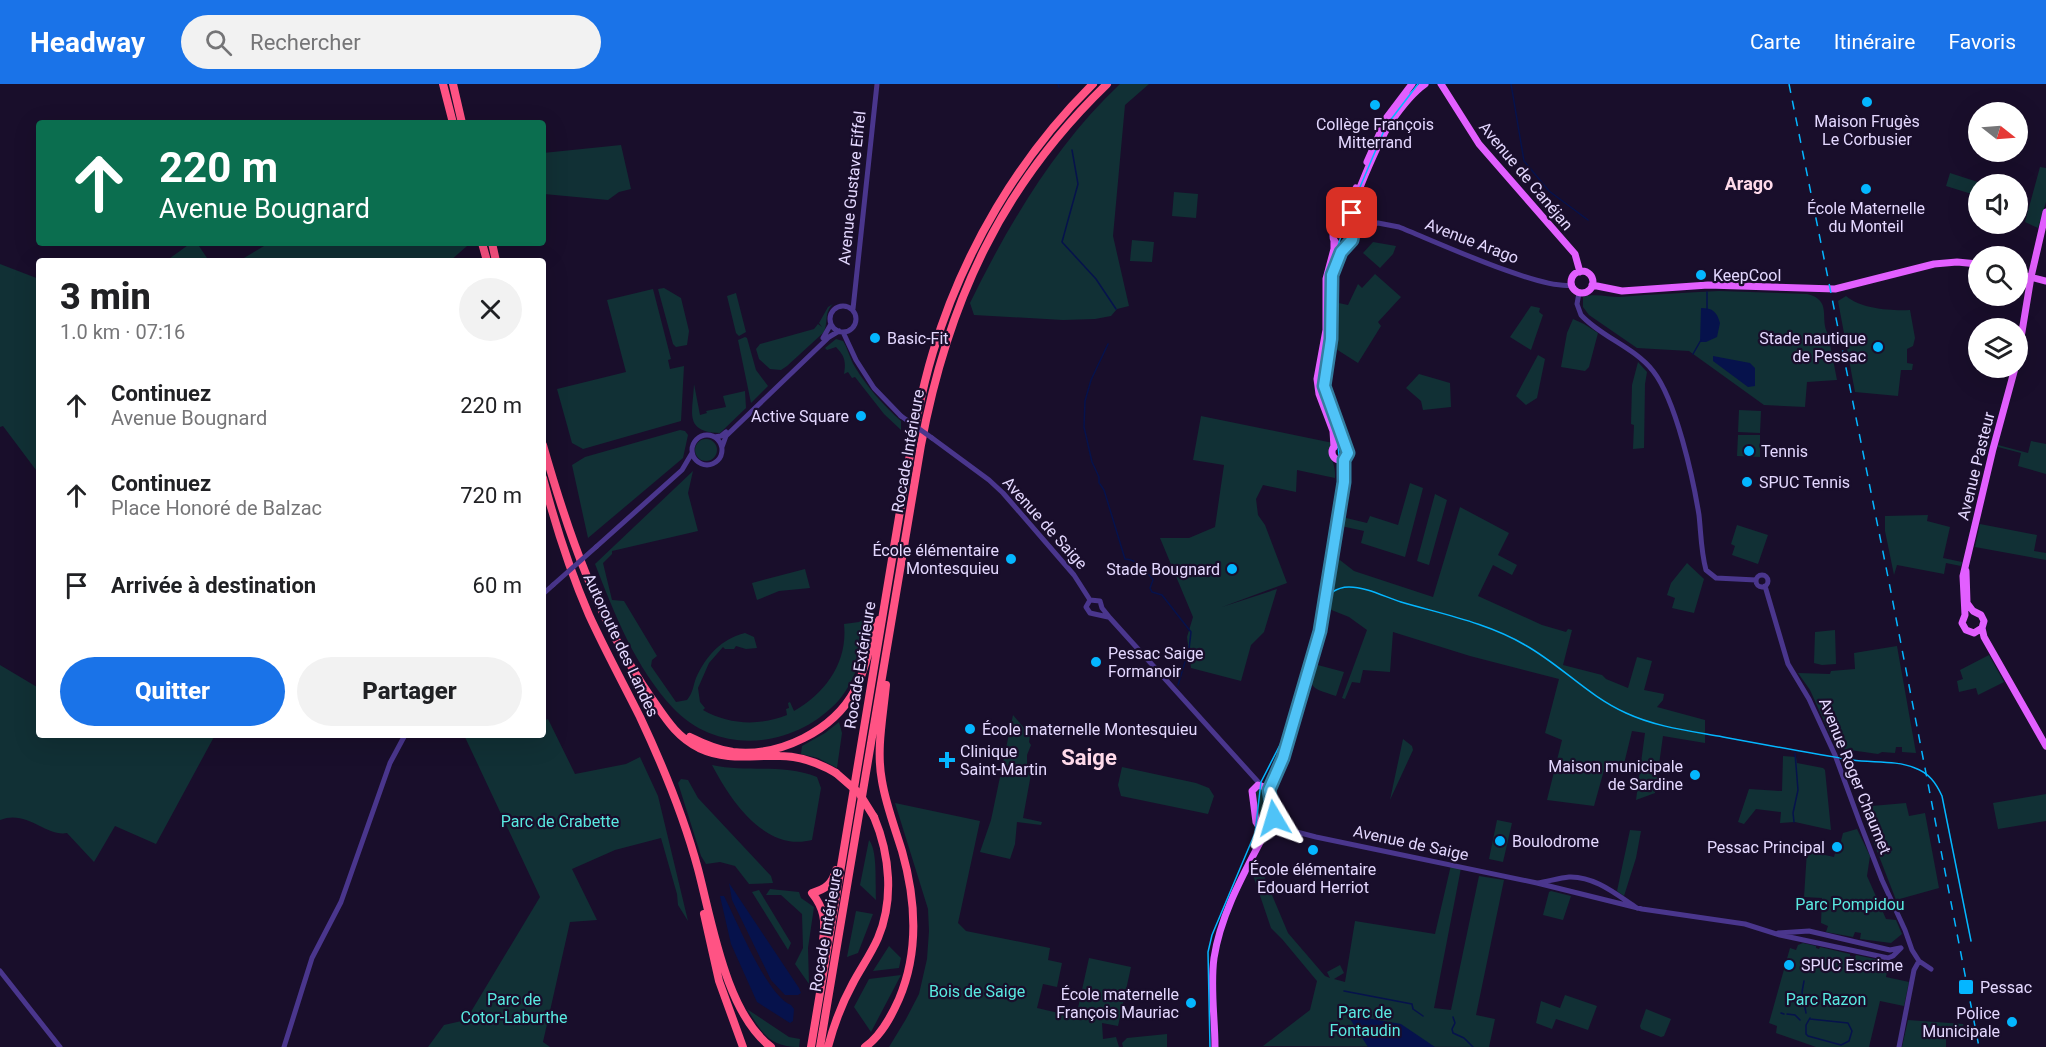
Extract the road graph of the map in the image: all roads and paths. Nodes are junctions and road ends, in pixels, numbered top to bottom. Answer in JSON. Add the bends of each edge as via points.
{"nodes":[{"id":1,"x":443,"y":84,"type":"edge"},
{"id":2,"x":453,"y":84,"type":"edge"},
{"id":3,"x":878,"y":84,"type":"edge"},
{"id":4,"x":1086,"y":84,"type":"edge"},
{"id":5,"x":1093,"y":84,"type":"edge"},
{"id":6,"x":1107,"y":84,"type":"edge"},
{"id":7,"x":1412,"y":84,"type":"edge"},
{"id":8,"x":1425,"y":84,"type":"edge"},
{"id":9,"x":1434,"y":84,"type":"edge"},
{"id":10,"x":1441,"y":84,"type":"edge"},
{"id":11,"x":1449,"y":97,"type":"junction"},
{"id":12,"x":1063,"y":116,"type":"junction"},
{"id":13,"x":452,"y":120,"type":"edge"},
{"id":14,"x":461,"y":120,"type":"edge"},
{"id":15,"x":2046,"y":212,"type":"edge"},
{"id":16,"x":1363,"y":228,"type":"junction"},
{"id":17,"x":1335,"y":229,"type":"junction"},
{"id":18,"x":1350,"y":229,"type":"junction"},
{"id":19,"x":1353,"y":237,"type":"junction"},
{"id":20,"x":1334,"y":241,"type":"junction"},
{"id":21,"x":1346,"y":246,"type":"junction"},
{"id":22,"x":1968,"y":263,"type":"edge"},
{"id":23,"x":1580,"y":272,"type":"junction"},
{"id":24,"x":2028,"y":276,"type":"edge"},
{"id":25,"x":2031,"y":277,"type":"junction"},
{"id":26,"x":2046,"y":281,"type":"edge"},
{"id":27,"x":1572,"y":285,"type":"junction"},
{"id":28,"x":1592,"y":285,"type":"junction"},
{"id":29,"x":1579,"y":293,"type":"junction"},
{"id":30,"x":854,"y":295,"type":"junction"},
{"id":31,"x":845,"y":306,"type":"junction"},
{"id":32,"x":853,"y":309,"type":"junction"},
{"id":33,"x":2024,"y":318,"type":"edge"},
{"id":34,"x":831,"y":324,"type":"junction"},
{"id":35,"x":851,"y":329,"type":"junction"},
{"id":36,"x":841,"y":332,"type":"junction"},
{"id":37,"x":849,"y":343,"type":"junction"},
{"id":38,"x":2012,"y":378,"type":"edge"},
{"id":39,"x":714,"y":437,"type":"junction"},
{"id":40,"x":1344,"y":445,"type":"junction"},
{"id":41,"x":722,"y":447,"type":"junction"},
{"id":42,"x":1334,"y":447,"type":"junction"},
{"id":43,"x":692,"y":453,"type":"junction"},
{"id":44,"x":546,"y":456,"type":"edge"},
{"id":45,"x":1346,"y":457,"type":"junction"},
{"id":46,"x":1337,"y":459,"type":"junction"},
{"id":47,"x":698,"y":463,"type":"junction"},
{"id":48,"x":682,"y":470,"type":"junction"},
{"id":49,"x":1342,"y":487,"type":"junction"},
{"id":50,"x":546,"y":489,"type":"edge"},
{"id":51,"x":1965,"y":571,"type":"junction"},
{"id":52,"x":1756,"y":580,"type":"junction"},
{"id":53,"x":1765,"y":586,"type":"junction"},
{"id":54,"x":546,"y":591,"type":"edge"},
{"id":55,"x":1090,"y":600,"type":"junction"},
{"id":56,"x":1102,"y":608,"type":"junction"},
{"id":57,"x":883,"y":610,"type":"junction"},
{"id":58,"x":1973,"y":611,"type":"junction"},
{"id":59,"x":1098,"y":614,"type":"junction"},
{"id":60,"x":1965,"y":615,"type":"junction"},
{"id":61,"x":1110,"y":618,"type":"junction"},
{"id":62,"x":1980,"y":630,"type":"junction"},
{"id":63,"x":886,"y":658,"type":"junction"},
{"id":64,"x":663,"y":715,"type":"junction"},
{"id":65,"x":406,"y":738,"type":"edge"},
{"id":66,"x":2046,"y":746,"type":"edge"},
{"id":67,"x":1251,"y":775,"type":"junction"},
{"id":68,"x":1266,"y":787,"type":"junction"},
{"id":69,"x":1252,"y":791,"type":"junction"},
{"id":70,"x":850,"y":814,"type":"junction"},
{"id":71,"x":682,"y":822,"type":"junction"},
{"id":72,"x":1268,"y":826,"type":"junction"},
{"id":73,"x":1546,"y":884,"type":"junction"},
{"id":74,"x":1620,"y":900,"type":"junction"},
{"id":75,"x":1910,"y":945,"type":"junction"},
{"id":76,"x":1919,"y":961,"type":"junction"},
{"id":77,"x":1931,"y":969,"type":"dead end"},
{"id":78,"x":0,"y":971,"type":"edge"},
{"id":79,"x":814,"y":1031,"type":"junction"},
{"id":80,"x":60,"y":1047,"type":"edge"},
{"id":81,"x":284,"y":1047,"type":"edge"},
{"id":82,"x":743,"y":1047,"type":"edge"},
{"id":83,"x":771,"y":1047,"type":"edge"},
{"id":84,"x":811,"y":1047,"type":"edge"},
{"id":85,"x":820,"y":1047,"type":"edge"},
{"id":86,"x":828,"y":1047,"type":"edge"},
{"id":87,"x":865,"y":1047,"type":"edge"},
{"id":88,"x":1215,"y":1047,"type":"edge"},
{"id":89,"x":1899,"y":1047,"type":"edge"}],
"edges":[{"from":1,"to":13,"type":"highway"},
{"from":2,"to":14,"type":"highway"},
{"from":3,"to":30,"type":"street","name":"Avenue Gustave Eiffel"},
{"from":4,"to":12,"type":"highway"},
{"from":5,"to":12,"type":"highway","name":"Rocade Extérieure"},
{"from":6,"to":63,"type":"highway","name":"Rocade Intérieure","via":[[1061,133],[1017,192],[987,244],[958,309],[939,363],[927,418]]},
{"from":7,"to":17,"type":"main road","via":[[1383,124],[1341,224]]},
{"from":8,"to":18,"type":"main road","via":[[1383,136],[1359,192]]},
{"from":9,"to":11,"type":"main road","name":"Avenue de Canéjan"},
{"from":10,"to":11,"type":"main road","name":"Avenue de Canéjan"},
{"from":11,"to":23,"type":"main road","name":"Avenue de Canéjan","via":[[1479,144],[1575,254]]},
{"from":12,"to":57,"type":"highway","name":"Rocade Extérieure","via":[[1006,193],[970,257],[950,303],[933,353],[914,437]]},
{"from":15,"to":25,"type":"main road"},
{"from":16,"to":18,"type":"street","name":"Avenue Arago"},
{"from":16,"to":19,"type":"street"},
{"from":16,"to":27,"type":"street","name":"Avenue Arago","via":[[1378,223],[1399,227],[1522,275]]},
{"from":17,"to":18,"type":"main road"},
{"from":17,"to":20,"type":"main road"},
{"from":18,"to":19,"type":"main road"},
{"from":19,"to":21,"type":"main road"},
{"from":20,"to":21,"type":"main road"},
{"from":20,"to":42,"type":"main road","via":[[1317,379]]},
{"from":21,"to":40,"type":"main road","via":[[1332,275],[1331,339],[1324,386]]},
{"from":22,"to":28,"type":"main road","via":[[1934,264],[1835,289],[1712,285],[1622,291]]},
{"from":23,"to":27,"type":"main road","via":[[1573,277]]},
{"from":23,"to":28,"type":"main road","via":[[1590,275]]},
{"from":24,"to":25,"type":"main road"},
{"from":25,"to":26,"type":"main road"},
{"from":25,"to":33,"type":"main road"},
{"from":27,"to":29,"type":"main road"},
{"from":28,"to":29,"type":"main road"},
{"from":29,"to":52,"type":"street","via":[[1581,315],[1638,356],[1663,387],[1683,445],[1706,570],[1716,578]]},
{"from":30,"to":31,"type":"street"},
{"from":30,"to":32,"type":"street","name":"Avenue Gustave Eiffel"},
{"from":31,"to":32,"type":"street"},
{"from":31,"to":34,"type":"street","via":[[834,309]]},
{"from":32,"to":35,"type":"street","via":[[857,318]]},
{"from":34,"to":36,"type":"street"},
{"from":34,"to":39,"type":"street","via":[[826,334],[749,411],[724,434]]},
{"from":35,"to":36,"type":"street"},
{"from":35,"to":37,"type":"street"},
{"from":36,"to":37,"type":"street","name":"Avenue de Saige"},
{"from":36,"to":41,"type":"street","via":[[832,334],[726,436]]},
{"from":37,"to":55,"type":"street","name":"Avenue de Saige","bridge":true,"via":[[874,388],[901,416],[1003,493],[1074,575]]},
{"from":38,"to":51,"type":"main road","name":"Avenue Pasteur"},
{"from":39,"to":41,"type":"street"},
{"from":39,"to":43,"type":"street","via":[[699,437],[693,443]]},
{"from":40,"to":42,"type":"main road"},
{"from":40,"to":45,"type":"main road","via":[[1348,450]]},
{"from":41,"to":47,"type":"street","via":[[715,463]]},
{"from":42,"to":46,"type":"main road","via":[[1332,454]]},
{"from":43,"to":47,"type":"street"},
{"from":43,"to":48,"type":"street"},
{"from":44,"to":64,"type":"highway","name":"Autoroute des Landes","via":[[560,507],[599,606],[623,654]]},
{"from":45,"to":46,"type":"main road"},
{"from":45,"to":49,"type":"main road"},
{"from":46,"to":49,"type":"main road"},
{"from":47,"to":48,"type":"street"},
{"from":48,"to":54,"type":"street","bridge":true},
{"from":49,"to":68,"type":"main road","via":[[1323,616],[1283,758],[1275,778]]},
{"from":50,"to":71,"type":"highway","name":"Autoroute des Landes","via":[[578,588],[652,744]]},
{"from":51,"to":58,"type":"main road","name":"Avenue Pasteur","via":[[1965,599]]},
{"from":51,"to":60,"type":"main road","name":"Avenue Pasteur"},
{"from":52,"to":53,"type":"street","via":[[1759,586]]},
{"from":52,"to":53,"type":"street","via":[[1760,575],[1766,576]]},
{"from":53,"to":75,"type":"street","name":"Avenue Roger Chaumet","via":[[1788,664],[1835,754]]},
{"from":55,"to":56,"type":"street","name":"Avenue de Saige","via":[[1100,601]]},
{"from":55,"to":59,"type":"street","name":"Avenue de Saige","via":[[1088,611]]},
{"from":56,"to":59,"type":"street"},
{"from":56,"to":61,"type":"street","name":"Avenue de Saige"},
{"from":57,"to":64,"type":"highway","via":[[853,693],[822,728],[796,742],[758,752],[733,752],[698,741]]},
{"from":57,"to":70,"type":"highway","name":"Rocade Extérieure"},
{"from":58,"to":60,"type":"main road"},
{"from":58,"to":62,"type":"main road","via":[[1983,618]]},
{"from":59,"to":61,"type":"street","name":"Avenue de Saige"},
{"from":60,"to":62,"type":"main road","via":[[1964,627],[1969,632]]},
{"from":61,"to":67,"type":"street","name":"Avenue de Saige"},
{"from":62,"to":66,"type":"main road"},
{"from":63,"to":85,"type":"highway","name":"Rocade Intérieure"},
{"from":63,"to":87,"type":"highway","via":[[881,779],[908,880],[913,939],[907,976],[897,1004],[882,1030]]},
{"from":64,"to":86,"type":"highway","bridge":true,"via":[[682,737],[710,752],[734,758],[781,756],[818,763],[859,793],[874,817],[887,861],[885,914],[877,939],[841,1007]]},
{"from":65,"to":81,"type":"street","via":[[386,778],[341,902],[312,958]]},
{"from":67,"to":68,"type":"street","name":"Avenue de Saige"},
{"from":67,"to":69,"type":"street"},
{"from":68,"to":69,"type":"main road","via":[[1255,787]]},
{"from":68,"to":72,"type":"main road"},
{"from":69,"to":72,"type":"main road","via":[[1256,822]]},
{"from":70,"to":79,"type":"highway","name":"Rocade Extérieure"},
{"from":70,"to":79,"type":"highway","via":[[833,880],[812,892],[825,915]]},
{"from":71,"to":82,"type":"highway","via":[[714,963]]},
{"from":71,"to":83,"type":"highway","via":[[729,980],[747,1021]]},
{"from":72,"to":73,"type":"street","name":"Avenue de Saige"},
{"from":72,"to":88,"type":"main road","via":[[1214,944]]},
{"from":73,"to":74,"type":"street"},
{"from":73,"to":74,"type":"street","name":"Avenue de Saige","via":[[1568,877],[1587,879]]},
{"from":74,"to":75,"type":"street","via":[[1637,908],[1745,924],[1888,958]]},
{"from":75,"to":76,"type":"street","name":"Avenue Roger Chaumet"},
{"from":76,"to":77,"type":"street","name":"Avenue Roger Chaumet"},
{"from":76,"to":89,"type":"street"},
{"from":78,"to":80,"type":"street"},
{"from":79,"to":84,"type":"highway","name":"Rocade Extérieure"}]}
